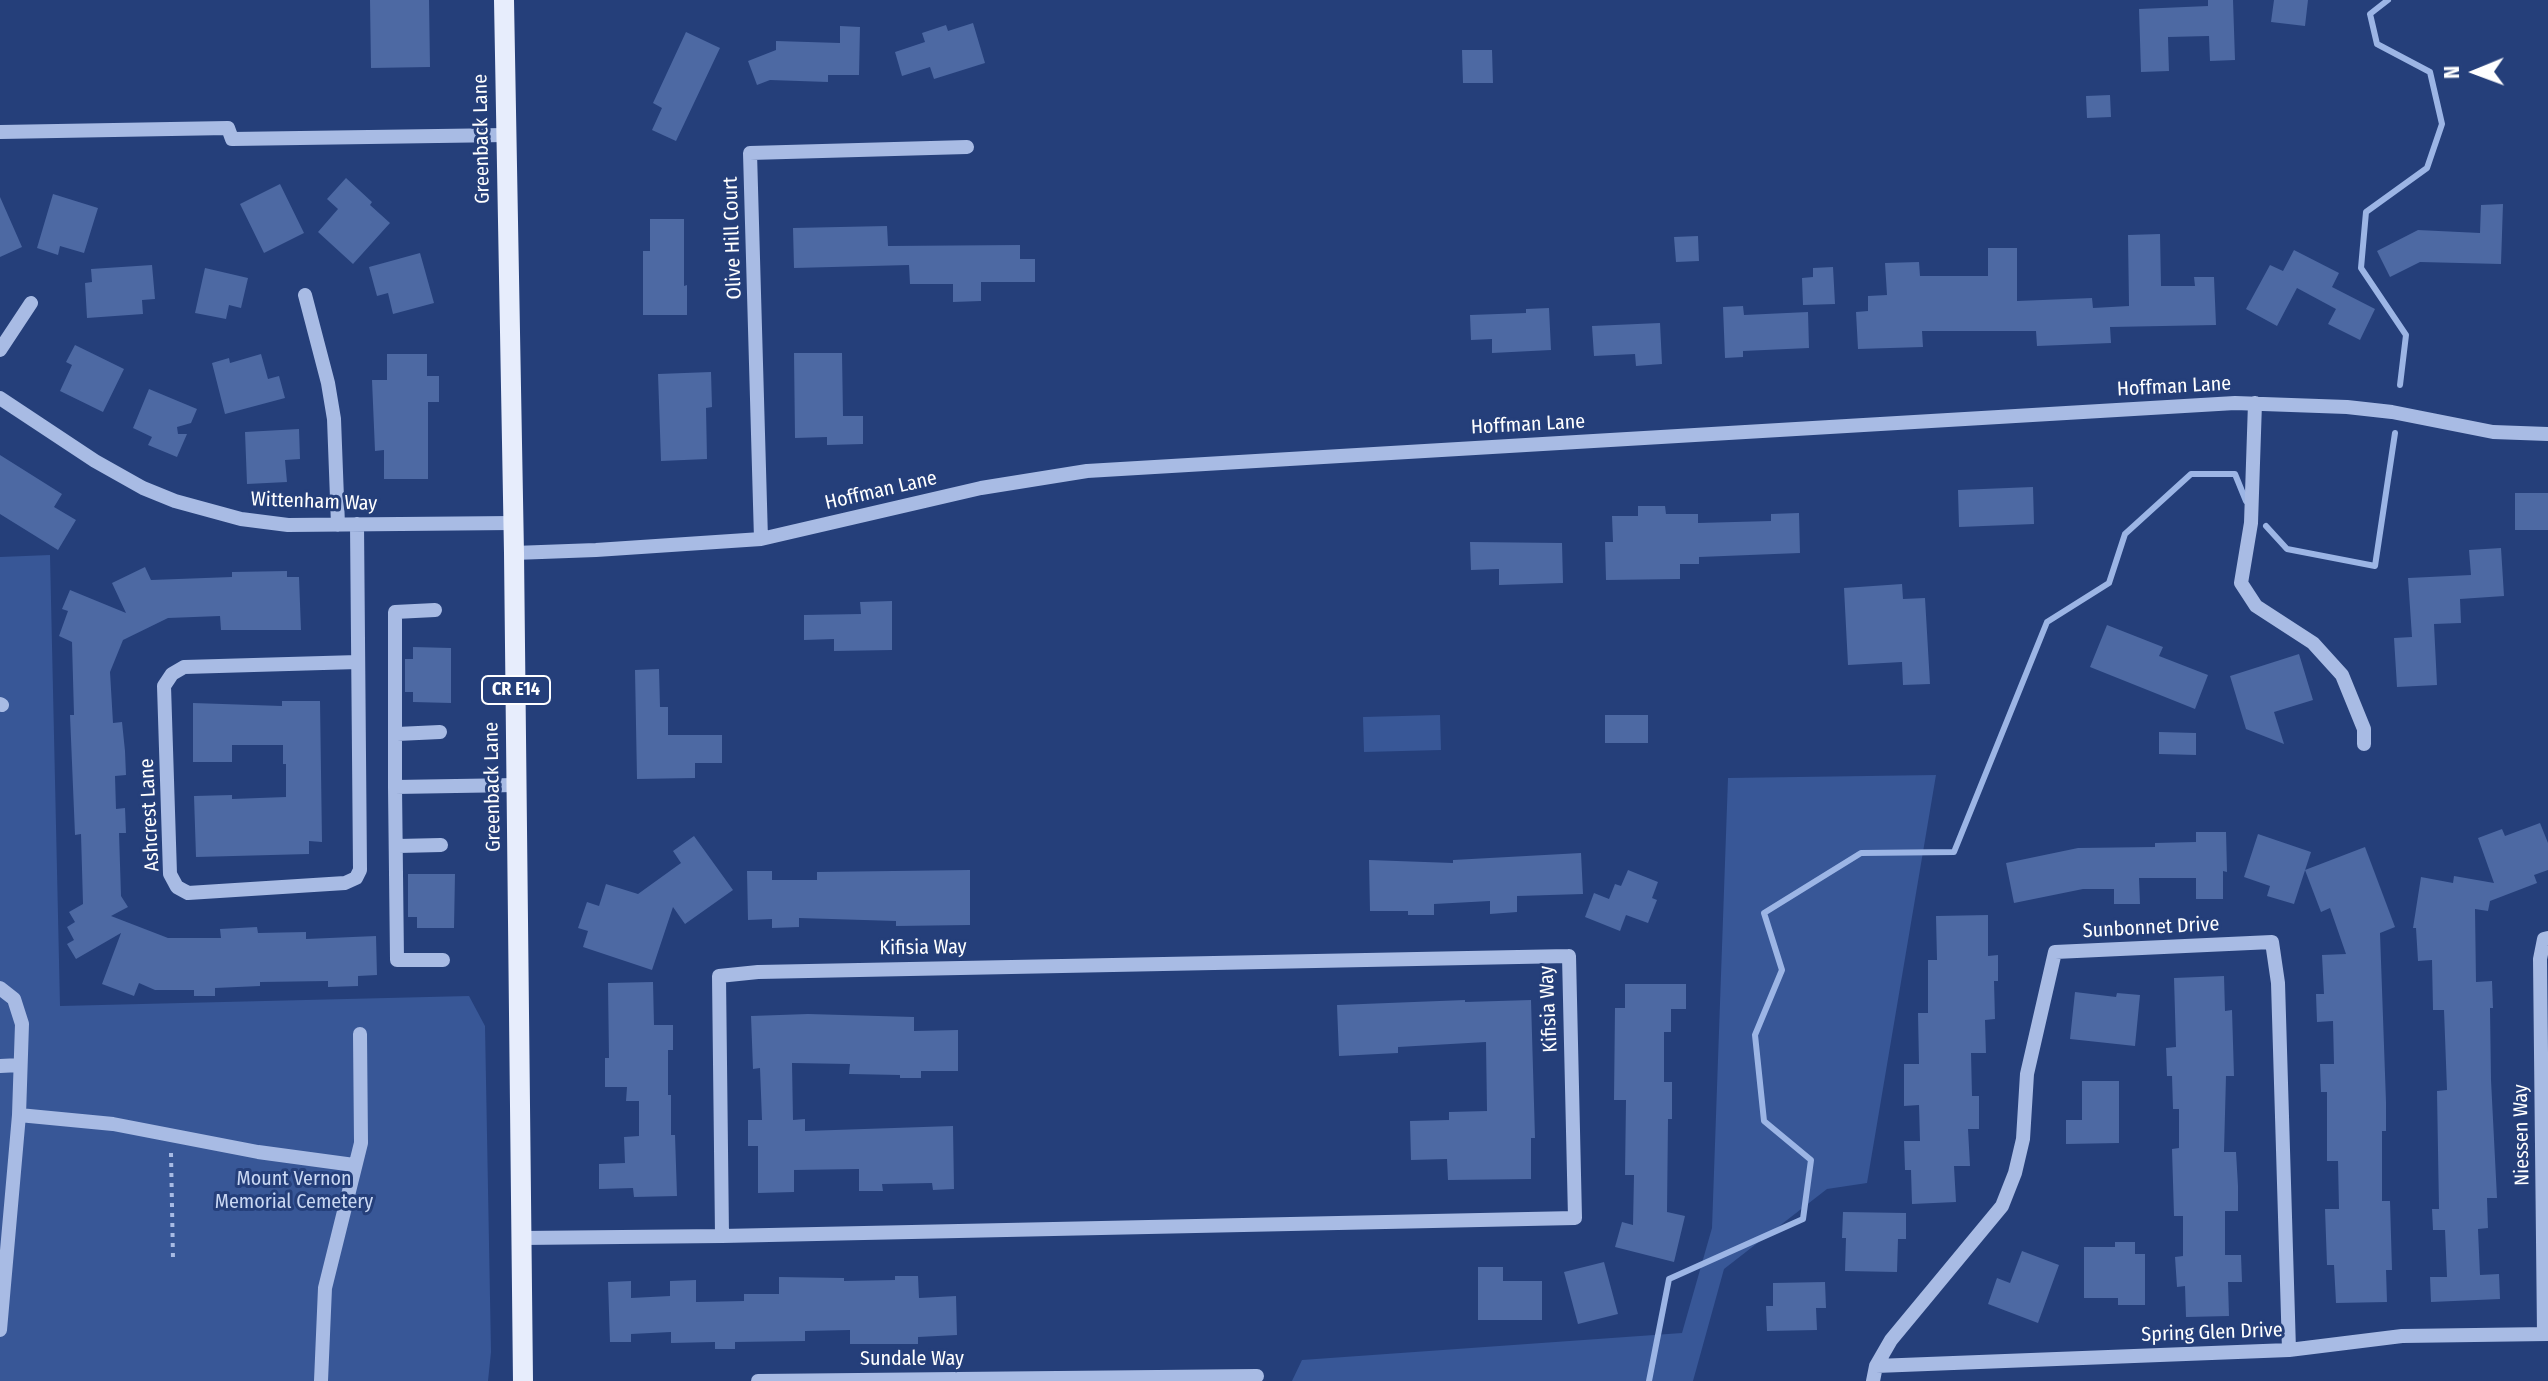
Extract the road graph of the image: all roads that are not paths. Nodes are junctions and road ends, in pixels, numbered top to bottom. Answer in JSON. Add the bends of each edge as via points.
{"nodes":[{"id":1,"x":504,"y":0,"type":"edge"},
{"id":2,"x":0,"y":132,"type":"edge"},
{"id":3,"x":506,"y":135,"type":"junction"},
{"id":4,"x":967,"y":147,"type":"dead end"},
{"id":5,"x":305,"y":295,"type":"dead end"},
{"id":6,"x":31,"y":303,"type":"dead end"},
{"id":7,"x":0,"y":350,"type":"edge"},
{"id":8,"x":0,"y":398,"type":"edge"},
{"id":9,"x":2255,"y":403,"type":"junction"},
{"id":10,"x":2548,"y":434,"type":"edge"},
{"id":11,"x":513,"y":523,"type":"junction"},
{"id":12,"x":357,"y":524,"type":"junction"},
{"id":13,"x":338,"y":525,"type":"junction"},
{"id":14,"x":761,"y":539,"type":"junction"},
{"id":15,"x":514,"y":553,"type":"junction"},
{"id":16,"x":435,"y":610,"type":"dead end"},
{"id":17,"x":358,"y":662,"type":"junction"},
{"id":18,"x":440,"y":732,"type":"dead end"},
{"id":19,"x":397,"y":734,"type":"junction"},
{"id":20,"x":2364,"y":744,"type":"dead end"},
{"id":21,"x":517,"y":785,"type":"junction"},
{"id":22,"x":395,"y":787,"type":"junction"},
{"id":23,"x":441,"y":845,"type":"dead end"},
{"id":24,"x":398,"y":846,"type":"junction"},
{"id":25,"x":2548,"y":938,"type":"edge"},
{"id":26,"x":443,"y":960,"type":"dead end"},
{"id":27,"x":0,"y":988,"type":"edge"},
{"id":28,"x":360,"y":1034,"type":"dead end"},
{"id":29,"x":20,"y":1065,"type":"junction"},
{"id":30,"x":0,"y":1066,"type":"edge"},
{"id":31,"x":19,"y":1115,"type":"junction"},
{"id":32,"x":354,"y":1165,"type":"junction"},
{"id":33,"x":722,"y":1236,"type":"junction"},
{"id":34,"x":521,"y":1238,"type":"junction"},
{"id":35,"x":0,"y":1330,"type":"edge"},
{"id":36,"x":2546,"y":1334,"type":"edge"},
{"id":37,"x":2289,"y":1350,"type":"junction"},
{"id":38,"x":1874,"y":1374,"type":"edge"},
{"id":39,"x":1257,"y":1376,"type":"dead end"},
{"id":40,"x":800,"y":1380,"type":"edge"},
{"id":41,"x":1066,"y":1380,"type":"edge"},
{"id":42,"x":321,"y":1381,"type":"edge"},
{"id":43,"x":523,"y":1381,"type":"edge"},
{"id":44,"x":758,"y":1381,"type":"edge"}],
"edges":[{"from":1,"to":3,"type":"main road","name":"Greenback Lane","number":"CR E14"},
{"from":2,"to":3,"type":"street","via":[[228,128],[232,139]]},
{"from":3,"to":11,"type":"main road","name":"Greenback Lane","number":"CR E14"},
{"from":4,"to":14,"type":"street","name":"Olive Hill Court","via":[[750,153]]},
{"from":5,"to":13,"type":"street","via":[[334,419]]},
{"from":6,"to":7,"type":"street"},
{"from":8,"to":13,"type":"street","name":"Wittenham Way","via":[[95,461],[175,501],[241,519]]},
{"from":9,"to":10,"type":"street","name":"Hoffman Lane","via":[[2347,407],[2493,432]]},
{"from":9,"to":14,"type":"street","name":"Hoffman Lane","via":[[1087,471],[981,488]]},
{"from":9,"to":20,"type":"street","via":[[2251,523],[2241,583],[2256,606],[2313,643],[2342,675],[2364,729]]},
{"from":11,"to":12,"type":"street","name":"Wittenham Way"},
{"from":11,"to":15,"type":"main road","name":"Greenback Lane","number":"CR E14"},
{"from":12,"to":13,"type":"street","name":"Wittenham Way"},
{"from":12,"to":17,"type":"street","name":"Ashcrest Lane"},
{"from":14,"to":15,"type":"street","name":"Hoffman Lane"},
{"from":15,"to":21,"type":"main road","name":"Greenback Lane","number":"CR E14"},
{"from":16,"to":19,"type":"street","via":[[395,612]]},
{"from":17,"to":17,"type":"street","name":"Ashcrest Lane","via":[[356,878],[345,883],[188,893],[177,887],[170,874],[164,686],[172,674],[184,667]]},
{"from":18,"to":19,"type":"street"},
{"from":19,"to":22,"type":"street"},
{"from":21,"to":22,"type":"street"},
{"from":21,"to":34,"type":"main road","name":"Greenback Lane","number":"CR E14"},
{"from":22,"to":24,"type":"street"},
{"from":23,"to":24,"type":"street"},
{"from":24,"to":26,"type":"street","via":[[397,960]]},
{"from":25,"to":36,"type":"street","name":"Niessen Way","via":[[2540,959]]},
{"from":27,"to":29,"type":"street","via":[[14,999],[22,1024]]},
{"from":28,"to":32,"type":"street","via":[[361,1143]]},
{"from":29,"to":30,"type":"street"},
{"from":29,"to":31,"type":"street"},
{"from":31,"to":32,"type":"street","via":[[113,1124]]},
{"from":31,"to":35,"type":"street"},
{"from":32,"to":42,"type":"street","via":[[325,1288]]},
{"from":33,"to":33,"type":"street","name":"Kifisia Way","via":[[1575,1218],[1569,956],[719,976]]},
{"from":33,"to":34,"type":"street","name":"Kifisia Way"},
{"from":34,"to":43,"type":"main road","name":"Greenback Lane","number":"CR E14"},
{"from":36,"to":37,"type":"street","name":"Spring Glen Drive","via":[[2402,1336]]},
{"from":37,"to":38,"type":"street","name":"Spring Glen Drive"},
{"from":37,"to":38,"type":"street","name":"Sunbonnet Drive","via":[[2278,983],[2272,942],[2055,952],[2027,1074],[2023,1139],[2002,1206],[1891,1340]]},
{"from":39,"to":41,"type":"street","name":"Sundale Way"},
{"from":40,"to":41,"type":"street","name":"Sundale Way"},
{"from":40,"to":44,"type":"street","name":"Sundale Way"}]}
